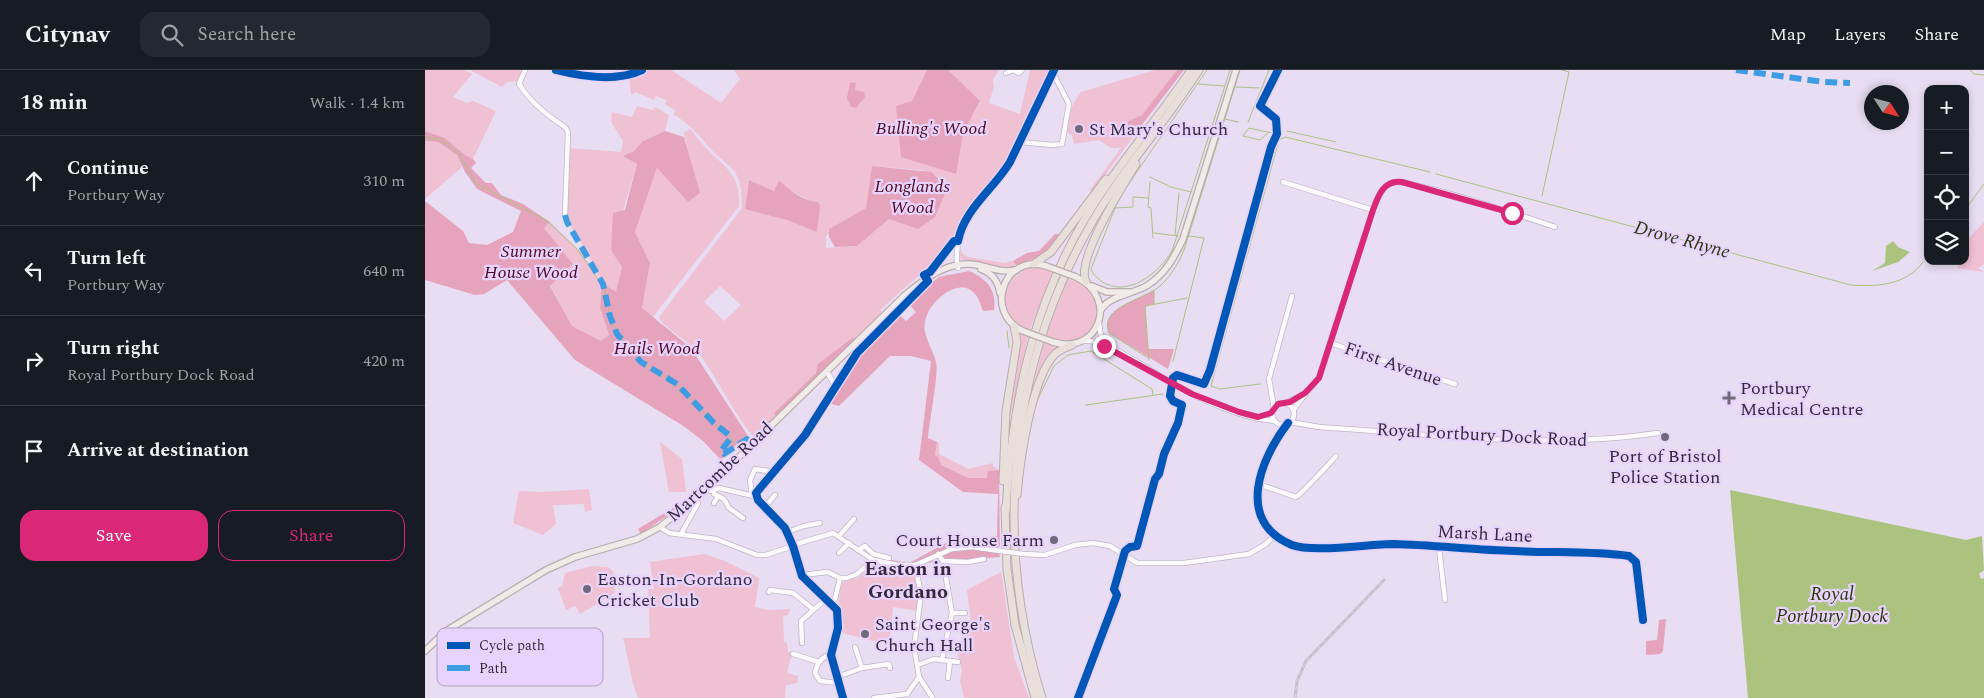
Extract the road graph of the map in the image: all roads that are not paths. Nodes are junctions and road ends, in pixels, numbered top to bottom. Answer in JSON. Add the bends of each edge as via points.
{"nodes":[{"id":1,"x":525,"y":70,"type":"edge"},
{"id":2,"x":556,"y":70,"type":"edge"},
{"id":3,"x":642,"y":70,"type":"edge"},
{"id":4,"x":1022,"y":70,"type":"edge"},
{"id":5,"x":1191,"y":70,"type":"edge"},
{"id":6,"x":1199,"y":70,"type":"edge"},
{"id":7,"x":1236,"y":70,"type":"edge"},
{"id":8,"x":1054,"y":71,"type":"edge"},
{"id":9,"x":1006,"y":73,"type":"dead end"},
{"id":10,"x":1155,"y":120,"type":"junction"},
{"id":11,"x":1019,"y":142,"type":"junction"},
{"id":12,"x":1147,"y":144,"type":"junction"},
{"id":13,"x":1283,"y":182,"type":"dead end"},
{"id":14,"x":1373,"y":210,"type":"junction"},
{"id":15,"x":565,"y":215,"type":"dead end"},
{"id":16,"x":1555,"y":227,"type":"dead end"},
{"id":17,"x":957,"y":253,"type":"junction"},
{"id":18,"x":965,"y":264,"type":"junction"},
{"id":19,"x":1034,"y":264,"type":"junction"},
{"id":20,"x":957,"y":266,"type":"junction"},
{"id":21,"x":1016,"y":270,"type":"junction"},
{"id":22,"x":1088,"y":284,"type":"junction"},
{"id":23,"x":1135,"y":291,"type":"junction"},
{"id":24,"x":1293,"y":296,"type":"dead end"},
{"id":25,"x":1001,"y":297,"type":"junction"},
{"id":26,"x":1101,"y":310,"type":"junction"},
{"id":27,"x":1099,"y":322,"type":"junction"},
{"id":28,"x":1014,"y":326,"type":"junction"},
{"id":29,"x":1083,"y":341,"type":"junction"},
{"id":30,"x":1330,"y":343,"type":"junction"},
{"id":31,"x":1072,"y":345,"type":"junction"},
{"id":32,"x":1114,"y":350,"type":"junction"},
{"id":33,"x":825,"y":374,"type":"junction"},
{"id":34,"x":1455,"y":384,"type":"dead end"},
{"id":35,"x":1272,"y":392,"type":"junction"},
{"id":36,"x":1305,"y":393,"type":"junction"},
{"id":37,"x":1284,"y":403,"type":"junction"},
{"id":38,"x":1273,"y":410,"type":"junction"},
{"id":39,"x":1293,"y":412,"type":"junction"},
{"id":40,"x":1258,"y":417,"type":"junction"},
{"id":41,"x":1276,"y":422,"type":"junction"},
{"id":42,"x":1289,"y":422,"type":"junction"},
{"id":43,"x":1305,"y":424,"type":"junction"},
{"id":44,"x":1658,"y":433,"type":"dead end"},
{"id":45,"x":1277,"y":436,"type":"junction"},
{"id":46,"x":1336,"y":456,"type":"dead end"},
{"id":47,"x":774,"y":472,"type":"junction"},
{"id":48,"x":1258,"y":484,"type":"junction"},
{"id":49,"x":718,"y":496,"type":"junction"},
{"id":50,"x":754,"y":496,"type":"junction"},
{"id":51,"x":775,"y":497,"type":"dead end"},
{"id":52,"x":698,"y":503,"type":"dead end"},
{"id":53,"x":714,"y":503,"type":"dead end"},
{"id":54,"x":765,"y":506,"type":"junction"},
{"id":55,"x":1006,"y":511,"type":"junction"},
{"id":56,"x":743,"y":518,"type":"dead end"},
{"id":57,"x":854,"y":519,"type":"dead end"},
{"id":58,"x":818,"y":522,"type":"dead end"},
{"id":59,"x":660,"y":527,"type":"junction"},
{"id":60,"x":787,"y":532,"type":"junction"},
{"id":61,"x":681,"y":534,"type":"junction"},
{"id":62,"x":1275,"y":535,"type":"junction"},
{"id":63,"x":839,"y":536,"type":"junction"},
{"id":64,"x":849,"y":543,"type":"junction"},
{"id":65,"x":793,"y":545,"type":"junction"},
{"id":66,"x":1014,"y":545,"type":"junction"},
{"id":67,"x":1439,"y":548,"type":"junction"},
{"id":68,"x":859,"y":550,"type":"junction"},
{"id":69,"x":839,"y":552,"type":"dead end"},
{"id":70,"x":938,"y":554,"type":"junction"},
{"id":71,"x":888,"y":557,"type":"dead end"},
{"id":72,"x":984,"y":559,"type":"dead end"},
{"id":73,"x":873,"y":560,"type":"junction"},
{"id":74,"x":915,"y":565,"type":"junction"},
{"id":75,"x":802,"y":576,"type":"junction"},
{"id":76,"x":840,"y":578,"type":"junction"},
{"id":77,"x":947,"y":580,"type":"dead end"},
{"id":78,"x":770,"y":590,"type":"dead end"},
{"id":79,"x":825,"y":599,"type":"junction"},
{"id":80,"x":835,"y":599,"type":"dead end"},
{"id":81,"x":1445,"y":600,"type":"dead end"},
{"id":82,"x":813,"y":609,"type":"junction"},
{"id":83,"x":962,"y":612,"type":"dead end"},
{"id":84,"x":952,"y":614,"type":"junction"},
{"id":85,"x":1643,"y":620,"type":"dead end"},
{"id":86,"x":451,"y":628,"type":"edge"},
{"id":87,"x":437,"y":640,"type":"edge"},
{"id":88,"x":801,"y":643,"type":"dead end"},
{"id":89,"x":857,"y":649,"type":"dead end"},
{"id":90,"x":425,"y":651,"type":"edge"},
{"id":91,"x":793,"y":654,"type":"dead end"},
{"id":92,"x":831,"y":655,"type":"junction"},
{"id":93,"x":942,"y":660,"type":"junction"},
{"id":94,"x":950,"y":661,"type":"junction"},
{"id":95,"x":819,"y":662,"type":"junction"},
{"id":96,"x":957,"y":662,"type":"dead end"},
{"id":97,"x":890,"y":665,"type":"dead end"},
{"id":98,"x":917,"y":665,"type":"junction"},
{"id":99,"x":862,"y":668,"type":"junction"},
{"id":100,"x":837,"y":677,"type":"junction"},
{"id":101,"x":919,"y":677,"type":"junction"},
{"id":102,"x":948,"y":678,"type":"dead end"},
{"id":103,"x":839,"y":683,"type":"junction"},
{"id":104,"x":907,"y":696,"type":"edge"},
{"id":105,"x":932,"y":697,"type":"edge"},
{"id":106,"x":843,"y":698,"type":"edge"},
{"id":107,"x":874,"y":698,"type":"edge"},
{"id":108,"x":1035,"y":698,"type":"edge"},
{"id":109,"x":1042,"y":698,"type":"edge"}],
"edges":[{"from":1,"to":15,"type":"street","via":[[519,84],[525,94],[568,133]]},
{"from":2,"to":3,"type":"street","via":[[613,77],[627,77]]},
{"from":4,"to":9,"type":"street"},
{"from":5,"to":10,"type":"highway"},
{"from":6,"to":12,"type":"highway"},
{"from":7,"to":23,"type":"main road","via":[[1183,240],[1162,274]]},
{"from":8,"to":11,"type":"street"},
{"from":8,"to":11,"type":"street","via":[[1069,104],[1063,144]]},
{"from":10,"to":19,"type":"highway","via":[[1121,158],[1051,252]]},
{"from":10,"to":55,"type":"highway","via":[[1084,221],[1040,314],[1024,368],[1015,416],[1008,462]]},
{"from":11,"to":17,"type":"street","via":[[1002,176],[963,225]]},
{"from":12,"to":22,"type":"highway","via":[[1108,212],[1088,255],[1083,269]]},
{"from":12,"to":66,"type":"highway","via":[[1091,224],[1062,281],[1041,335],[1028,381],[1017,442],[1013,480]]},
{"from":13,"to":14,"type":"street"},
{"from":14,"to":16,"type":"street","via":[[1381,191],[1398,181]]},
{"from":14,"to":30,"type":"street"},
{"from":17,"to":18,"type":"street"},
{"from":17,"to":20,"type":"street"},
{"from":18,"to":20,"type":"main road","name":"Martcombe Road"},
{"from":18,"to":21,"type":"main road","name":"Martcombe Road","via":[[1005,272]]},
{"from":19,"to":21,"type":"main road"},
{"from":19,"to":22,"type":"main road","bridge":true},
{"from":20,"to":25,"type":"main road","name":"Martcombe Road","via":[[987,271],[997,281]]},
{"from":20,"to":33,"type":"main road","name":"Martcombe Road","via":[[932,275],[905,295]]},
{"from":21,"to":25,"type":"main road","via":[[1005,282]]},
{"from":22,"to":23,"type":"main road","via":[[1110,293]]},
{"from":22,"to":26,"type":"main road","via":[[1099,299]]},
{"from":23,"to":26,"type":"main road","via":[[1109,300]]},
{"from":24,"to":35,"type":"street","via":[[1270,375]]},
{"from":25,"to":28,"type":"main road","via":[[1003,309]]},
{"from":26,"to":27,"type":"main road"},
{"from":27,"to":29,"type":"main road"},
{"from":27,"to":32,"type":"street","via":[[1101,337]]},
{"from":28,"to":31,"type":"main road","bridge":true,"via":[[1053,342]]},
{"from":28,"to":55,"type":"highway","via":[[1017,342],[1006,412],[1003,471]]},
{"from":29,"to":31,"type":"main road"},
{"from":29,"to":32,"type":"street","via":[[1094,340]]},
{"from":30,"to":34,"type":"street","name":"First Avenue"},
{"from":30,"to":36,"type":"street","via":[[1319,378]]},
{"from":31,"to":66,"type":"highway","via":[[1055,354],[1047,366],[1025,430]]},
{"from":32,"to":40,"type":"street","via":[[1209,401]]},
{"from":33,"to":47,"type":"street","via":[[834,385],[833,391],[810,427]]},
{"from":33,"to":59,"type":"main road","name":"Martcombe Road","via":[[704,491]]},
{"from":35,"to":37,"type":"street"},
{"from":35,"to":38,"type":"street"},
{"from":36,"to":37,"type":"street"},
{"from":36,"to":39,"type":"street"},
{"from":37,"to":38,"type":"street"},
{"from":37,"to":39,"type":"street"},
{"from":38,"to":40,"type":"street"},
{"from":38,"to":41,"type":"street"},
{"from":39,"to":42,"type":"street"},
{"from":39,"to":43,"type":"street"},
{"from":40,"to":41,"type":"street"},
{"from":41,"to":42,"type":"street"},
{"from":41,"to":45,"type":"street"},
{"from":42,"to":43,"type":"street","name":"Royal Portbury Dock Road"},
{"from":42,"to":45,"type":"street"},
{"from":43,"to":44,"type":"street","name":"Royal Portbury Dock Road","via":[[1539,441],[1597,440]]},
{"from":45,"to":48,"type":"street"},
{"from":46,"to":48,"type":"street","via":[[1296,497]]},
{"from":47,"to":50,"type":"street"},
{"from":47,"to":50,"type":"street","via":[[755,469],[749,480]]},
{"from":48,"to":62,"type":"street","via":[[1259,511]]},
{"from":49,"to":50,"type":"street","via":[[712,490],[719,488]]},
{"from":49,"to":53,"type":"street"},
{"from":49,"to":56,"type":"street"},
{"from":50,"to":54,"type":"street"},
{"from":51,"to":54,"type":"street"},
{"from":52,"to":61,"type":"street"},
{"from":54,"to":60,"type":"street"},
{"from":55,"to":108,"type":"highway","via":[[1007,569],[1015,625]]},
{"from":57,"to":63,"type":"street"},
{"from":58,"to":60,"type":"street"},
{"from":59,"to":61,"type":"street"},
{"from":59,"to":86,"type":"main road","name":"Martcombe Road","via":[[637,539],[575,557],[546,570]]},
{"from":60,"to":65,"type":"street"},
{"from":61,"to":65,"type":"street","via":[[716,539],[757,555]]},
{"from":62,"to":67,"type":"street","name":"Marsh Lane","via":[[1291,545],[1305,548],[1393,544]]},
{"from":62,"to":70,"type":"street","bridge":true,"via":[[1257,550],[1240,556],[1151,564],[1137,563],[1109,546],[1093,543],[1045,555],[965,547]]},
{"from":63,"to":64,"type":"street"},
{"from":63,"to":65,"type":"street","via":[[831,533]]},
{"from":64,"to":68,"type":"street"},
{"from":64,"to":69,"type":"street"},
{"from":65,"to":75,"type":"street"},
{"from":66,"to":109,"type":"highway","via":[[1023,624]]},
{"from":67,"to":81,"type":"street"},
{"from":67,"to":85,"type":"street","name":"Marsh Lane","via":[[1631,557],[1636,562]]},
{"from":68,"to":71,"type":"street","via":[[865,546],[873,554]]},
{"from":68,"to":73,"type":"street"},
{"from":70,"to":72,"type":"street","via":[[943,561]]},
{"from":70,"to":74,"type":"street"},
{"from":73,"to":74,"type":"street"},
{"from":73,"to":76,"type":"street","via":[[854,576]]},
{"from":74,"to":98,"type":"street","via":[[921,594],[914,647]]},
{"from":75,"to":76,"type":"street","via":[[828,572]]},
{"from":75,"to":79,"type":"street"},
{"from":76,"to":80,"type":"street"},
{"from":77,"to":84,"type":"street"},
{"from":78,"to":82,"type":"street","via":[[793,593]]},
{"from":79,"to":82,"type":"street"},
{"from":79,"to":92,"type":"street","via":[[837,610],[839,619]]},
{"from":82,"to":88,"type":"street","via":[[801,621]]},
{"from":83,"to":84,"type":"street"},
{"from":84,"to":93,"type":"street"},
{"from":87,"to":90,"type":"main road","name":"Martcombe Road"},
{"from":89,"to":99,"type":"street"},
{"from":91,"to":95,"type":"street"},
{"from":92,"to":95,"type":"street"},
{"from":92,"to":100,"type":"street"},
{"from":93,"to":94,"type":"street"},
{"from":93,"to":98,"type":"street"},
{"from":94,"to":96,"type":"street"},
{"from":94,"to":102,"type":"street"},
{"from":95,"to":103,"type":"street","via":[[815,672],[818,678],[824,682]]},
{"from":97,"to":99,"type":"street"},
{"from":98,"to":101,"type":"street"},
{"from":99,"to":100,"type":"street"},
{"from":100,"to":103,"type":"street"},
{"from":101,"to":104,"type":"street"},
{"from":101,"to":105,"type":"street"},
{"from":103,"to":106,"type":"street"},
{"from":104,"to":107,"type":"street"}]}
